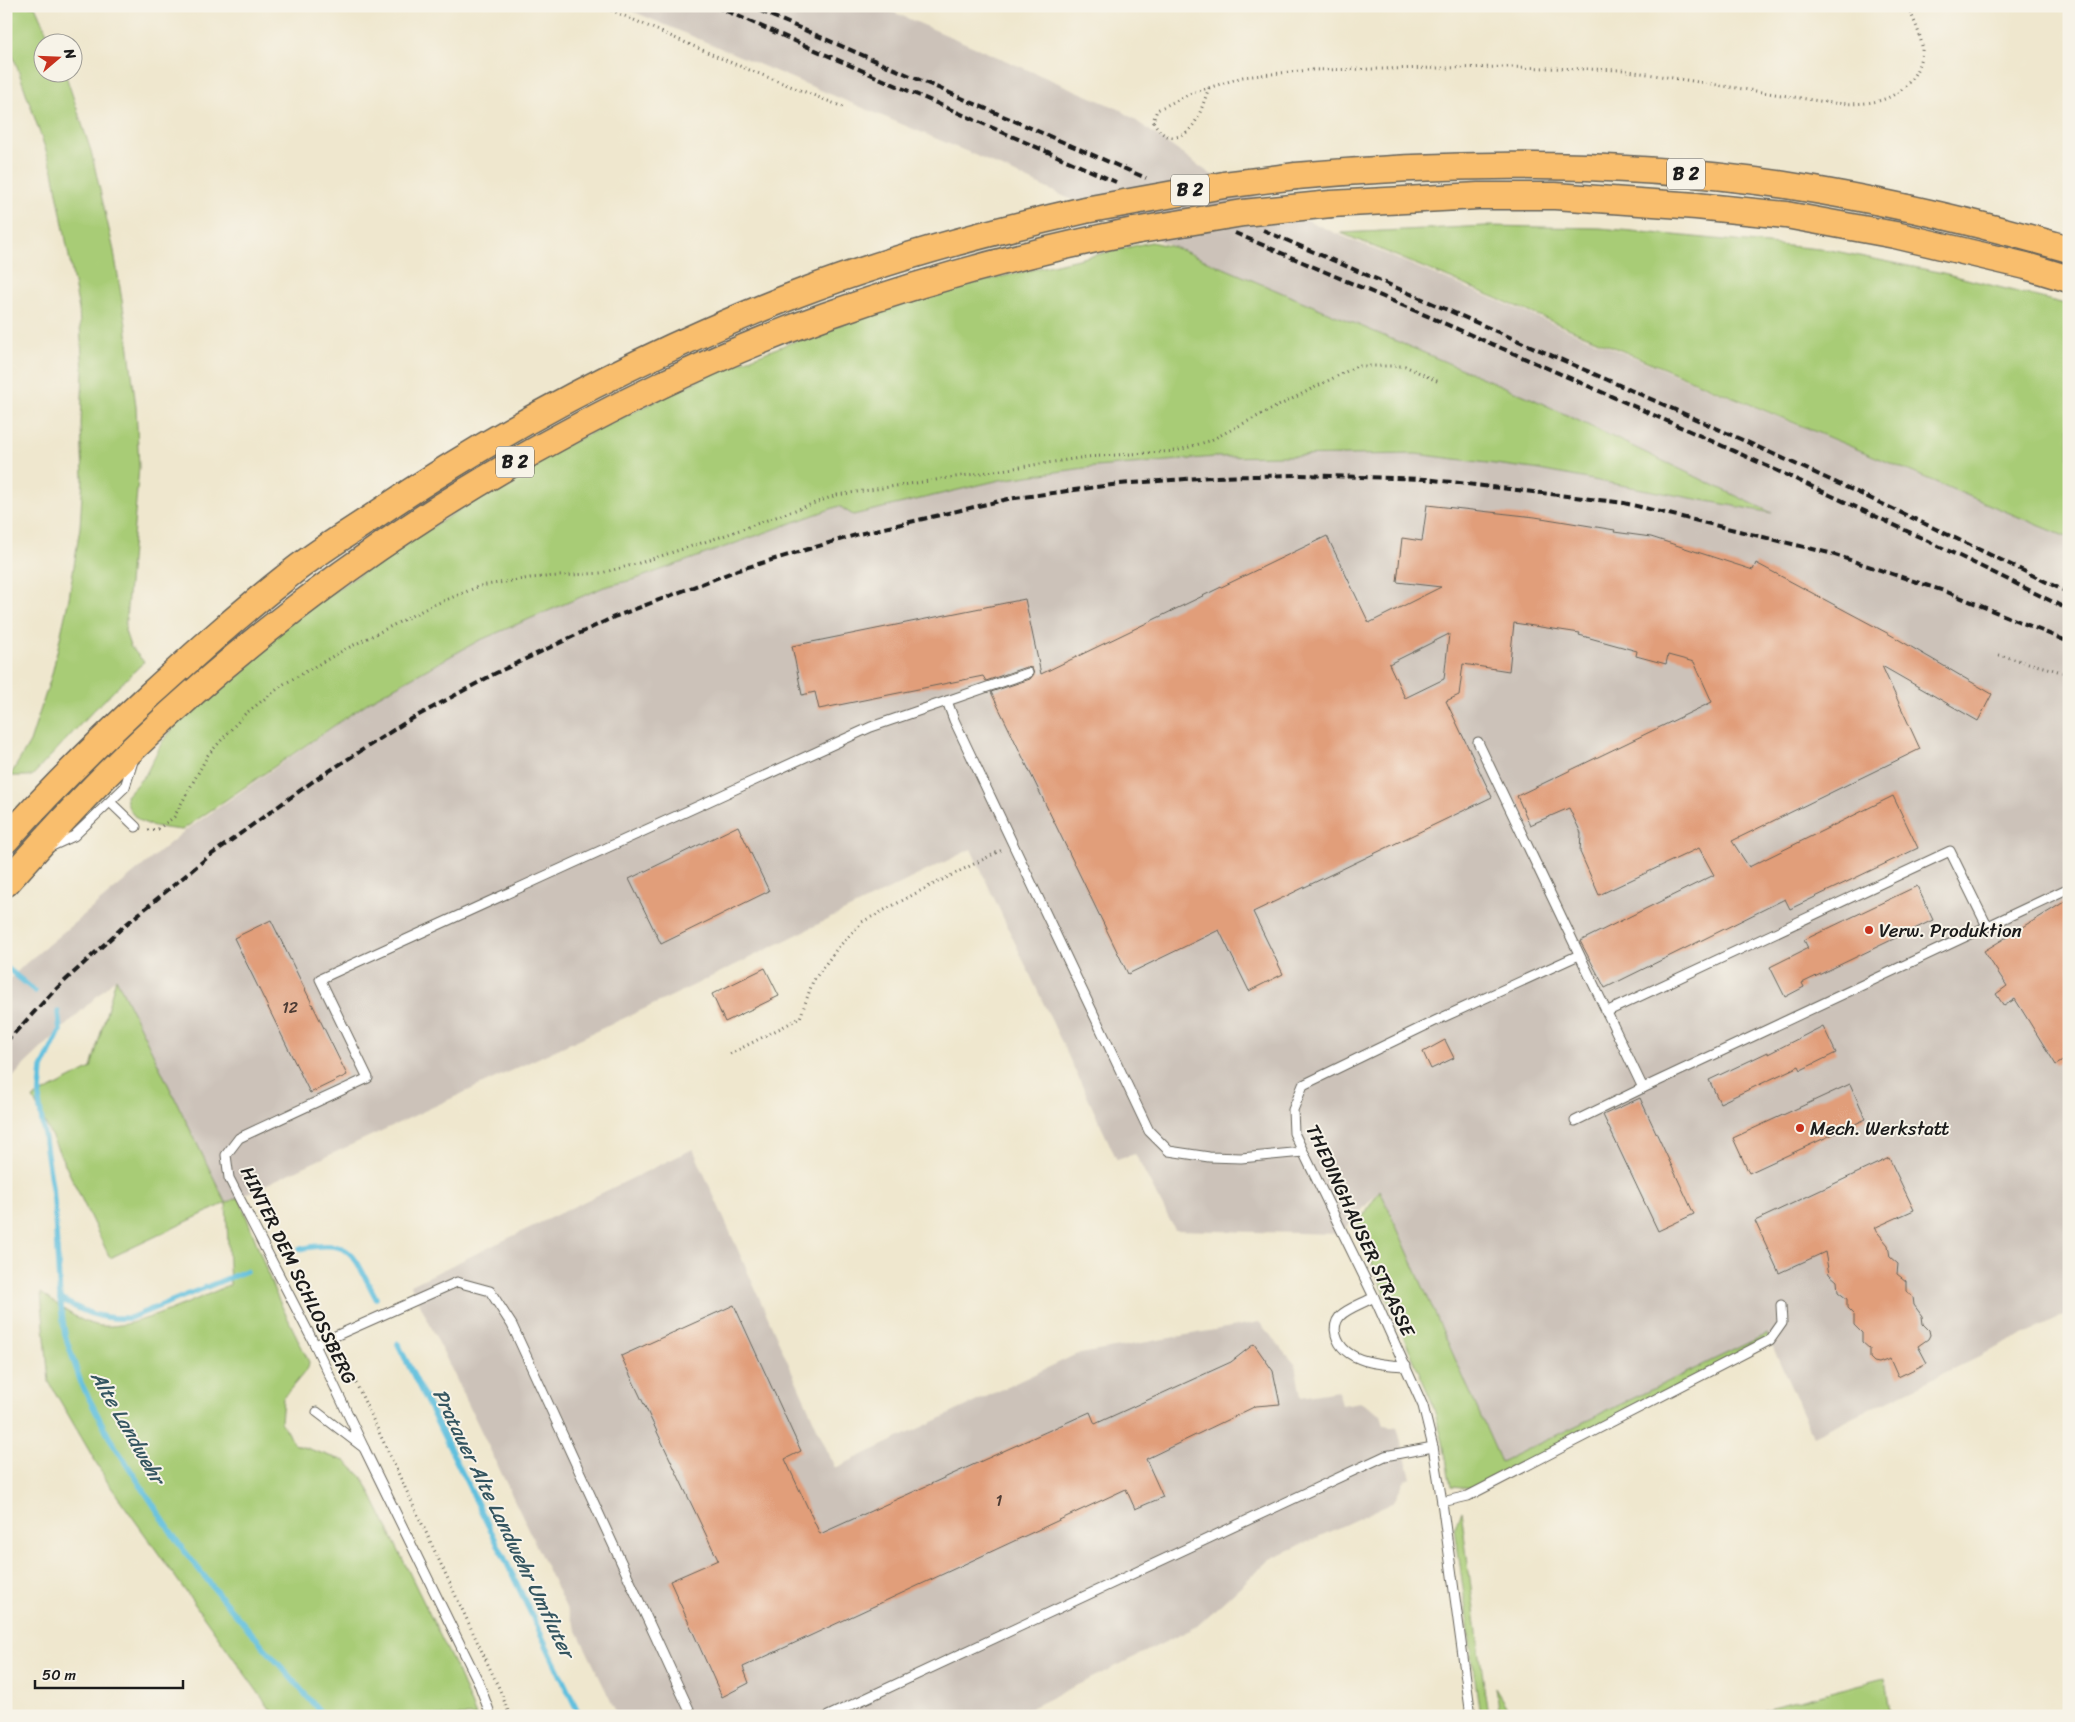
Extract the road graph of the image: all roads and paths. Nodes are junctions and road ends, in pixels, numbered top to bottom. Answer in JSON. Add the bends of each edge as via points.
{"nodes":[{"id":1,"x":602,"y":6,"type":"edge"},
{"id":2,"x":1908,"y":6,"type":"edge"},
{"id":3,"x":1209,"y":88,"type":"junction"},
{"id":4,"x":843,"y":107,"type":"dead end"},
{"id":5,"x":2069,"y":249,"type":"edge"},
{"id":6,"x":2069,"y":279,"type":"edge"},
{"id":7,"x":1439,"y":382,"type":"dead end"},
{"id":8,"x":1999,"y":655,"type":"dead end"},
{"id":9,"x":1028,"y":673,"type":"dead end"},
{"id":10,"x":2069,"y":674,"type":"edge"},
{"id":11,"x":947,"y":701,"type":"junction"},
{"id":12,"x":139,"y":742,"type":"junction"},
{"id":13,"x":1478,"y":742,"type":"dead end"},
{"id":14,"x":110,"y":802,"type":"junction"},
{"id":15,"x":136,"y":827,"type":"joint"},
{"id":16,"x":6,"y":840,"type":"edge"},
{"id":17,"x":1012,"y":845,"type":"junction"},
{"id":18,"x":31,"y":855,"type":"junction"},
{"id":19,"x":6,"y":883,"type":"edge"},
{"id":20,"x":2069,"y":888,"type":"edge"},
{"id":21,"x":1987,"y":926,"type":"junction"},
{"id":22,"x":1579,"y":955,"type":"junction"},
{"id":23,"x":1606,"y":1012,"type":"junction"},
{"id":24,"x":730,"y":1054,"type":"dead end"},
{"id":25,"x":1643,"y":1088,"type":"junction"},
{"id":26,"x":1575,"y":1121,"type":"dead end"},
{"id":27,"x":1304,"y":1152,"type":"junction"},
{"id":28,"x":1374,"y":1297,"type":"junction"},
{"id":29,"x":1781,"y":1305,"type":"dead end"},
{"id":30,"x":315,"y":1345,"type":"junction"},
{"id":31,"x":1406,"y":1366,"type":"junction"},
{"id":32,"x":317,"y":1412,"type":"dead end"},
{"id":33,"x":1433,"y":1447,"type":"junction"},
{"id":34,"x":364,"y":1448,"type":"junction"},
{"id":35,"x":1442,"y":1502,"type":"junction"},
{"id":36,"x":491,"y":1716,"type":"edge"},
{"id":37,"x":510,"y":1716,"type":"edge"},
{"id":38,"x":692,"y":1716,"type":"edge"},
{"id":39,"x":828,"y":1716,"type":"edge"},
{"id":40,"x":1471,"y":1716,"type":"edge"}],
"edges":[{"from":1,"to":4,"type":"path"},
{"from":2,"to":3,"type":"path","via":[[1922,48],[1918,68],[1909,85],[1890,97],[1865,105],[1832,103],[1622,70],[1509,67],[1309,70],[1243,77]]},
{"from":3,"to":3,"type":"path","via":[[1157,110],[1153,120],[1159,132],[1171,137],[1182,136],[1193,127]]},
{"from":5,"to":16,"type":"main road","number":"B 2","bridge":true,"via":[[1896,205],[1785,185],[1569,167],[1480,166],[1296,176],[1215,186],[999,230],[800,293],[702,333],[600,382],[434,476],[287,576],[120,723]]},
{"from":6,"to":12,"type":"main road","number":"B 2","bridge":true,"via":[[1895,235],[1766,213],[1555,196],[1478,196],[1330,204],[1242,213],[1073,243],[986,265],[824,316],[694,370],[603,413],[474,486],[392,538],[252,643]]},
{"from":7,"to":15,"type":"path","via":[[1405,366],[1357,366],[1209,441],[1176,451],[1086,457],[837,495],[720,537],[602,573],[530,578],[480,586],[431,606],[284,684],[245,714],[208,754],[174,817],[158,829]]},
{"from":8,"to":10,"type":"path"},
{"from":9,"to":11,"type":"lane"},
{"from":11,"to":17,"type":"lane"},
{"from":11,"to":30,"type":"lane","name":"HINTER DEM SCHLOSSBERG","via":[[871,726],[320,979],[368,1078],[239,1138],[226,1155],[230,1178]]},
{"from":12,"to":14,"type":"lane","via":[[125,787]]},
{"from":12,"to":18,"type":"main road","number":"B 2"},
{"from":13,"to":22,"type":"lane"},
{"from":14,"to":15,"type":"lane"},
{"from":14,"to":18,"type":"lane","via":[[74,836]]},
{"from":17,"to":24,"type":"path","via":[[862,922],[813,981],[800,1018]]},
{"from":17,"to":27,"type":"lane","via":[[1149,1131],[1169,1152],[1241,1158]]},
{"from":18,"to":19,"type":"main road","number":"B 2"},
{"from":20,"to":21,"type":"lane"},
{"from":21,"to":23,"type":"lane","via":[[1950,851]]},
{"from":21,"to":25,"type":"lane"},
{"from":22,"to":23,"type":"lane"},
{"from":22,"to":27,"type":"lane","name":"THEDINGHAUSER STRASSE","via":[[1304,1085],[1293,1110],[1294,1132]]},
{"from":23,"to":25,"type":"lane"},
{"from":25,"to":26,"type":"lane"},
{"from":27,"to":28,"type":"lane","name":"THEDINGHAUSER STRASSE"},
{"from":28,"to":31,"type":"lane","name":"THEDINGHAUSER STRASSE"},
{"from":28,"to":31,"type":"lane","via":[[1339,1318],[1335,1333],[1338,1341],[1343,1348],[1365,1361]]},
{"from":29,"to":35,"type":"lane","via":[[1782,1324],[1770,1340],[1468,1496]]},
{"from":30,"to":34,"type":"lane","name":"HINTER DEM SCHLOSSBERG"},
{"from":30,"to":37,"type":"path","via":[[346,1362]]},
{"from":30,"to":38,"type":"lane","via":[[457,1282],[490,1291],[512,1326]]},
{"from":31,"to":33,"type":"lane","name":"THEDINGHAUSER STRASSE","via":[[1423,1406]]},
{"from":32,"to":34,"type":"lane","name":"HINTER DEM SCHLOSSBERG"},
{"from":33,"to":35,"type":"lane","name":"THEDINGHAUSER STRASSE"},
{"from":33,"to":39,"type":"lane","via":[[1385,1456]]},
{"from":34,"to":36,"type":"lane","name":"HINTER DEM SCHLOSSBERG","via":[[478,1681]]},
{"from":35,"to":40,"type":"lane","name":"THEDINGHAUSER STRASSE"}]}
